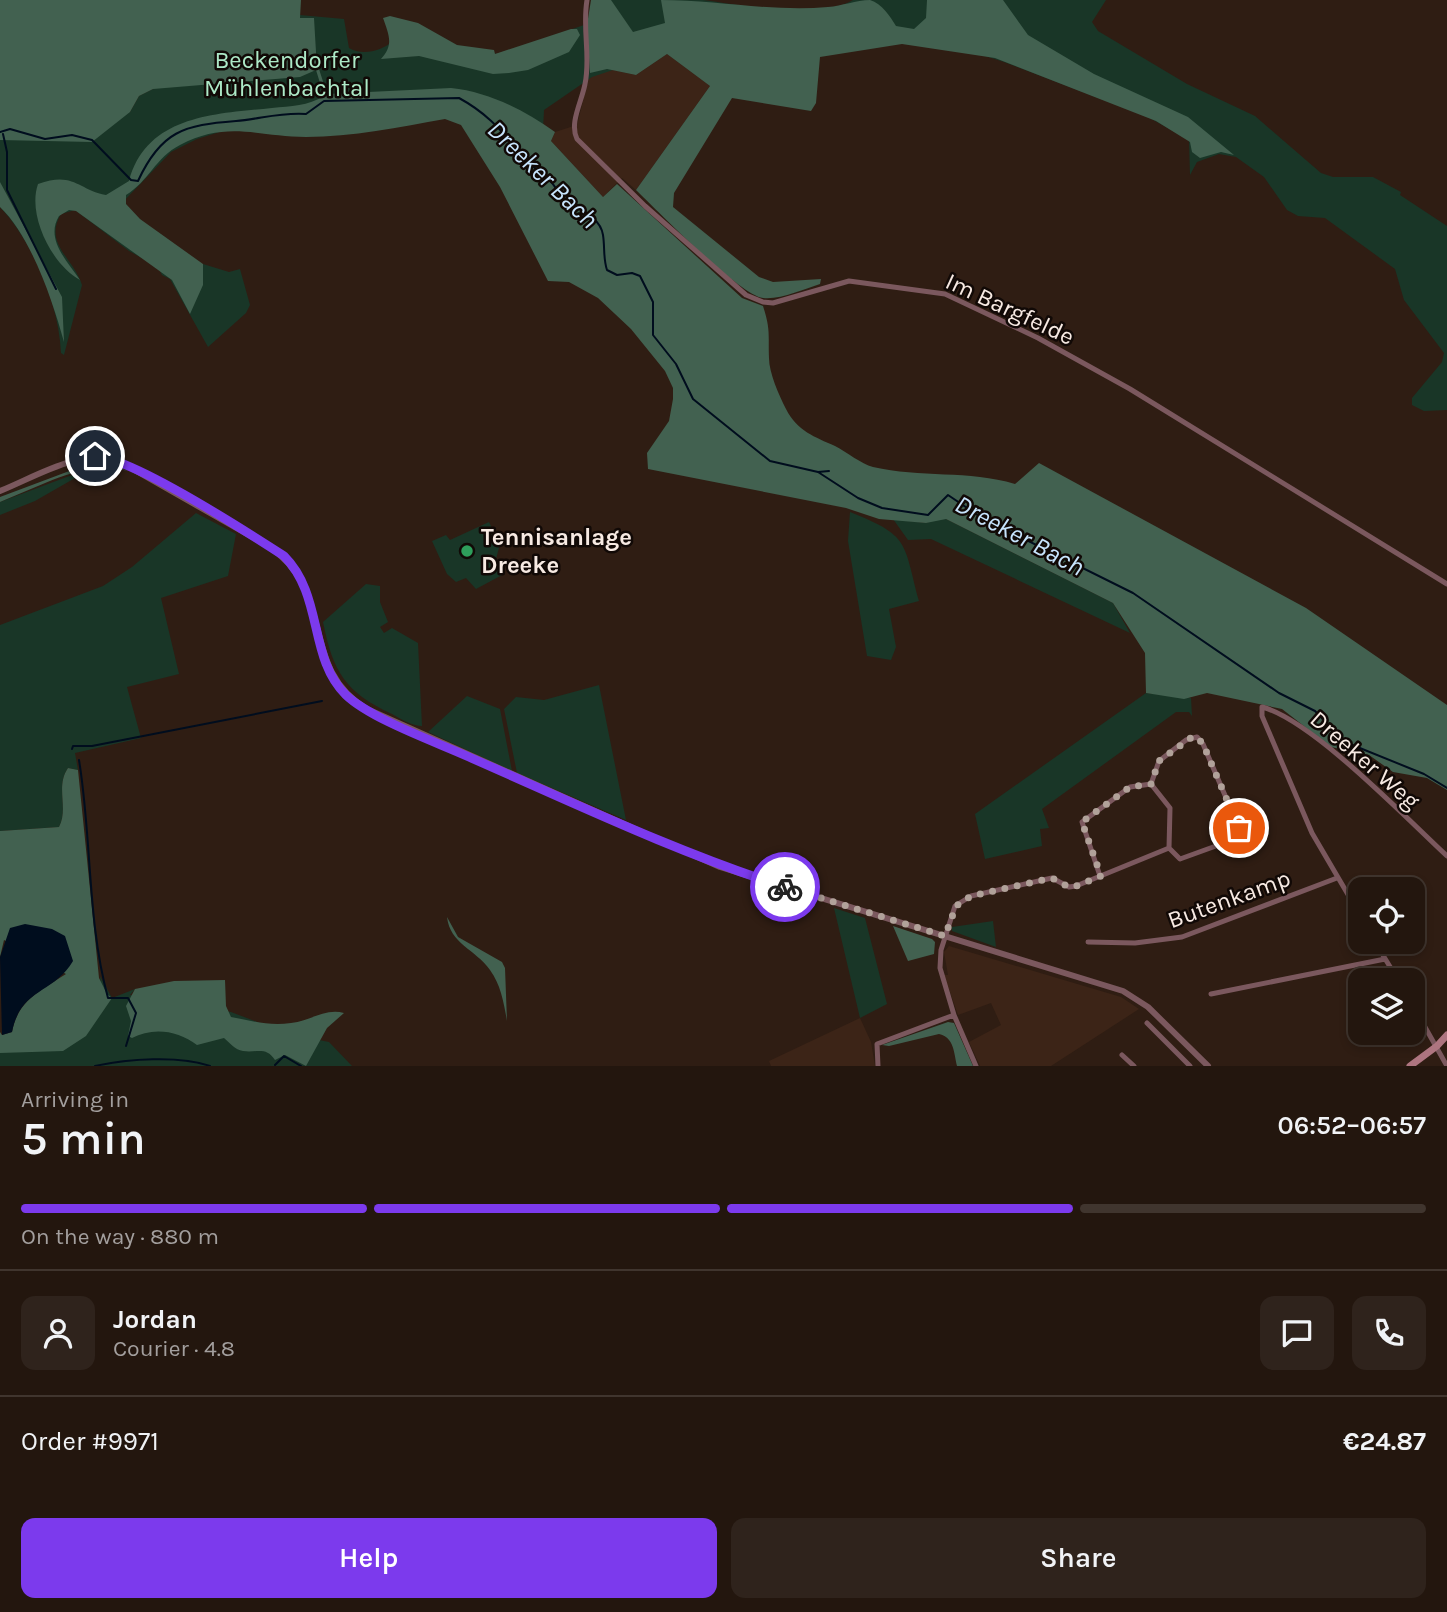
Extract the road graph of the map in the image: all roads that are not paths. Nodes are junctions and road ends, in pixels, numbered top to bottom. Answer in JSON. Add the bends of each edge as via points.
{"nodes":[{"id":1,"x":587,"y":0,"type":"edge"},
{"id":2,"x":0,"y":491,"type":"edge"},
{"id":3,"x":1447,"y":584,"type":"edge"},
{"id":4,"x":1151,"y":784,"type":"junction"},
{"id":5,"x":1168,"y":848,"type":"junction"},
{"id":6,"x":1447,"y":856,"type":"edge"},
{"id":7,"x":1101,"y":876,"type":"junction"},
{"id":8,"x":1338,"y":878,"type":"junction"},
{"id":9,"x":1348,"y":895,"type":"edge"},
{"id":10,"x":945,"y":936,"type":"junction"},
{"id":11,"x":1087,"y":942,"type":"dead end"},
{"id":12,"x":1382,"y":954,"type":"edge"},
{"id":13,"x":1385,"y":960,"type":"junction"},
{"id":14,"x":1390,"y":968,"type":"edge"},
{"id":15,"x":1211,"y":994,"type":"dead end"},
{"id":16,"x":954,"y":1016,"type":"junction"},
{"id":17,"x":1147,"y":1023,"type":"dead end"},
{"id":18,"x":1425,"y":1026,"type":"edge"},
{"id":19,"x":1447,"y":1035,"type":"edge"},
{"id":20,"x":1437,"y":1046,"type":"junction"},
{"id":21,"x":1122,"y":1055,"type":"dead end"},
{"id":22,"x":878,"y":1066,"type":"edge"},
{"id":23,"x":976,"y":1066,"type":"edge"},
{"id":24,"x":1134,"y":1066,"type":"edge"},
{"id":25,"x":1190,"y":1066,"type":"edge"},
{"id":26,"x":1208,"y":1066,"type":"edge"},
{"id":27,"x":1410,"y":1066,"type":"edge"},
{"id":28,"x":1447,"y":1066,"type":"edge"}],
"edges":[{"from":1,"to":3,"type":"street","name":"Im Bargfelde","via":[[583,27],[587,71],[574,125],[577,139],[746,295],[773,303],[849,281],[945,295],[1038,338],[1130,389]]},
{"from":2,"to":10,"type":"street","via":[[83,458],[117,460],[290,563],[310,597],[334,680],[367,709],[720,867]]},
{"from":4,"to":5,"type":"street","via":[[1172,813]]},
{"from":4,"to":5,"type":"street","via":[[1159,761],[1197,737],[1239,828],[1238,838],[1189,858],[1180,859]]},
{"from":4,"to":7,"type":"street","via":[[1130,787],[1082,822]]},
{"from":5,"to":7,"type":"street"},
{"from":6,"to":8,"type":"street","name":"Dreeker Weg","via":[[1326,746],[1280,711],[1262,707],[1312,832]]},
{"from":7,"to":10,"type":"street","via":[[1076,886],[1052,878],[971,896],[956,906]]},
{"from":8,"to":9,"type":"street"},
{"from":8,"to":11,"type":"street","name":"Butenkamp","via":[[1182,937],[1135,943]]},
{"from":10,"to":16,"type":"street","via":[[940,968]]},
{"from":10,"to":26,"type":"street","via":[[1123,990],[1148,1007]]},
{"from":12,"to":13,"type":"street"},
{"from":13,"to":14,"type":"street"},
{"from":13,"to":15,"type":"street"},
{"from":16,"to":22,"type":"street","via":[[877,1044]]},
{"from":16,"to":23,"type":"street"},
{"from":17,"to":25,"type":"street"},
{"from":18,"to":20,"type":"street"},
{"from":19,"to":20,"type":"main road"},
{"from":20,"to":27,"type":"main road"},
{"from":20,"to":28,"type":"street"},
{"from":21,"to":24,"type":"street"}]}
